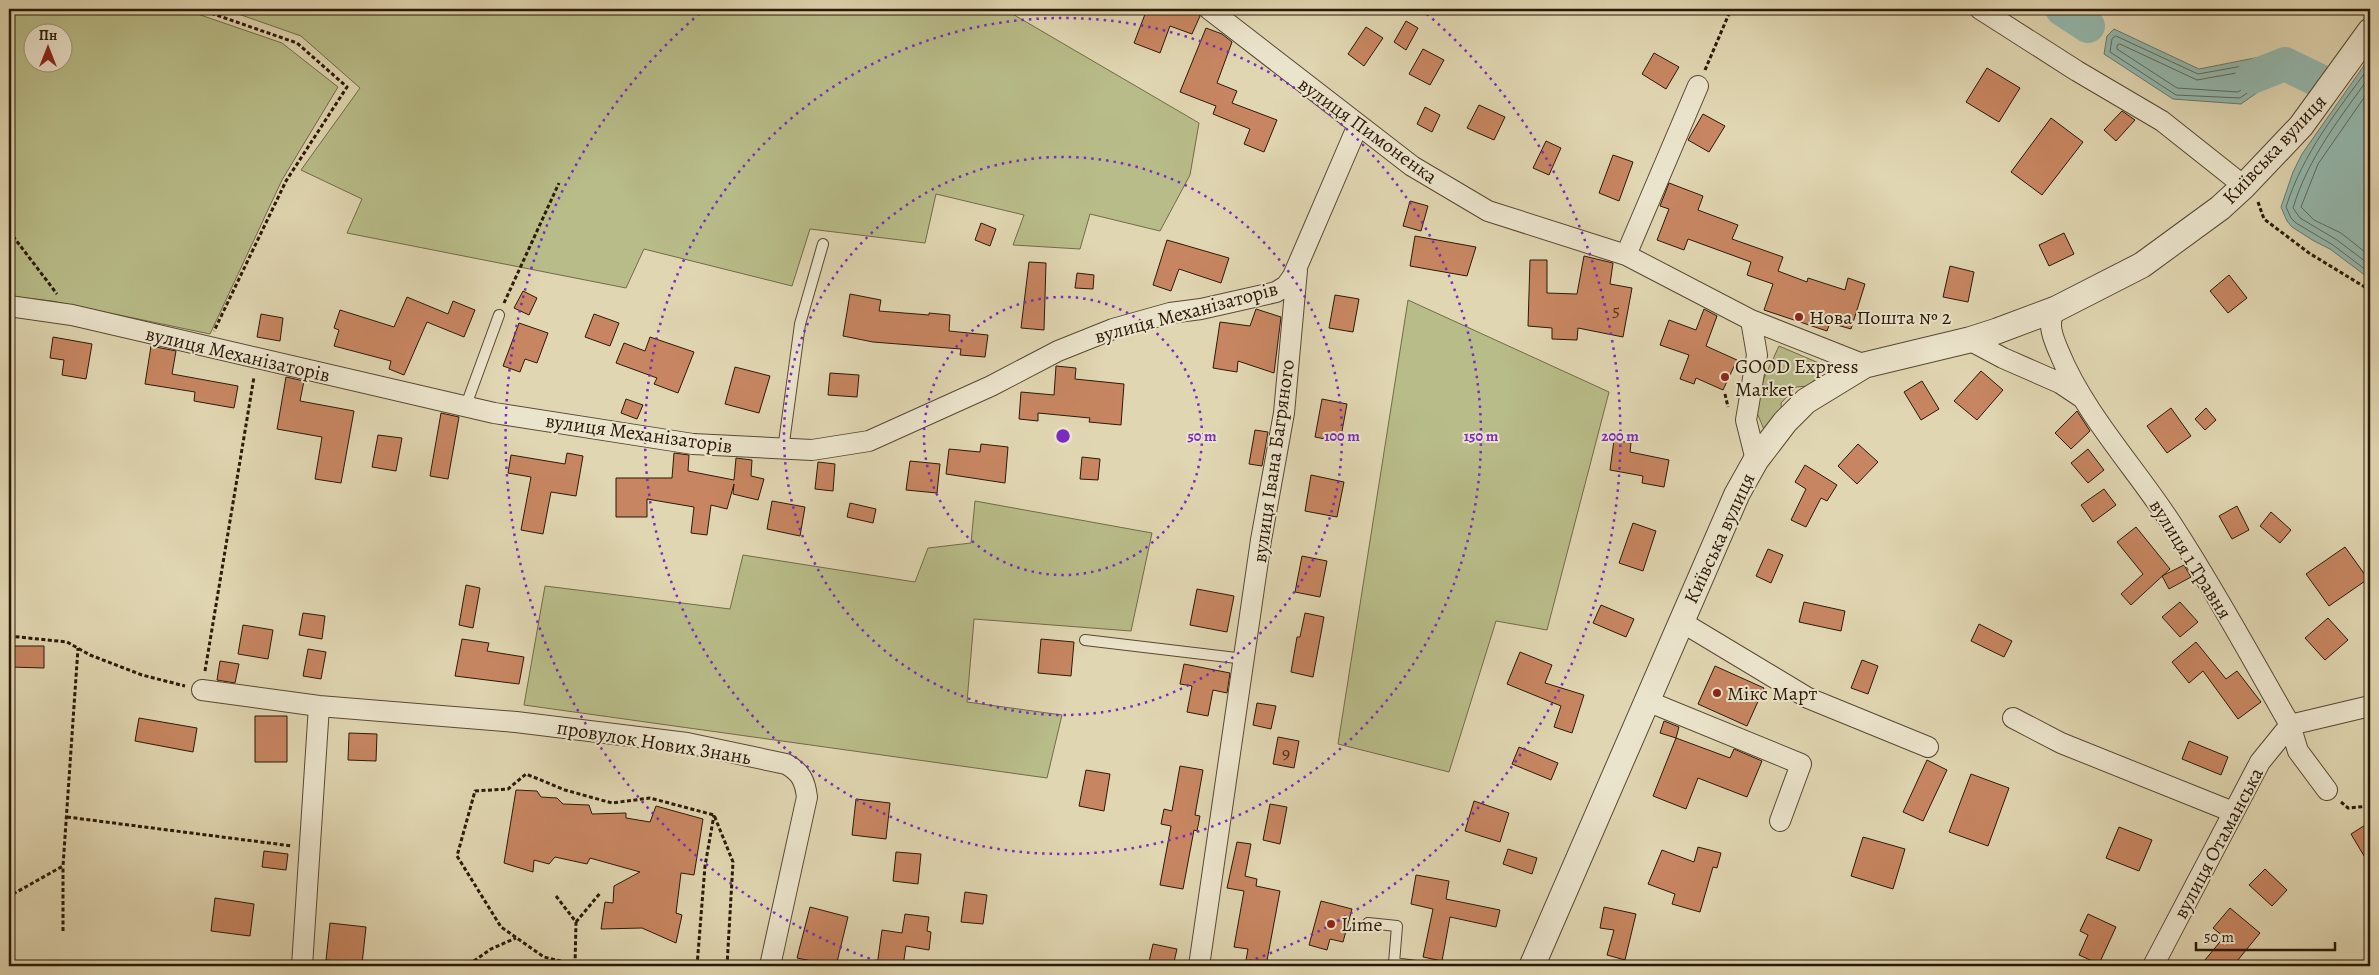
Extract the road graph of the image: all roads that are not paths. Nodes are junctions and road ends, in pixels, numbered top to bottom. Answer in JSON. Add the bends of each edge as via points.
{"nodes":[{"id":1,"x":1209,"y":9,"type":"edge"},
{"id":2,"x":1980,"y":9,"type":"edge"},
{"id":3,"x":2370,"y":32,"type":"edge"},
{"id":4,"x":1698,"y":86,"type":"road end"},
{"id":5,"x":1358,"y":125,"type":"junction"},
{"id":6,"x":2248,"y":182,"type":"junction"},
{"id":7,"x":823,"y":244,"type":"dead end"},
{"id":8,"x":1626,"y":255,"type":"junction"},
{"id":9,"x":1298,"y":263,"type":"junction"},
{"id":10,"x":1260,"y":297,"type":"junction"},
{"id":11,"x":9,"y":306,"type":"edge"},
{"id":12,"x":1293,"y":308,"type":"junction"},
{"id":13,"x":499,"y":315,"type":"road end"},
{"id":14,"x":2047,"y":317,"type":"junction"},
{"id":15,"x":1751,"y":320,"type":"junction"},
{"id":16,"x":1969,"y":340,"type":"junction"},
{"id":17,"x":1865,"y":365,"type":"junction"},
{"id":18,"x":2084,"y":399,"type":"junction"},
{"id":19,"x":465,"y":408,"type":"junction"},
{"id":20,"x":782,"y":450,"type":"junction"},
{"id":21,"x":1756,"y":460,"type":"junction"},
{"id":22,"x":1680,"y":621,"type":"junction"},
{"id":23,"x":1085,"y":640,"type":"dead end"},
{"id":24,"x":1245,"y":659,"type":"junction"},
{"id":25,"x":202,"y":690,"type":"road end"},
{"id":26,"x":1647,"y":701,"type":"junction"},
{"id":27,"x":319,"y":706,"type":"junction"},
{"id":28,"x":2370,"y":706,"type":"edge"},
{"id":29,"x":2014,"y":718,"type":"dead end"},
{"id":30,"x":2290,"y":724,"type":"junction"},
{"id":31,"x":1928,"y":747,"type":"dead end"},
{"id":32,"x":2327,"y":790,"type":"road end"},
{"id":33,"x":2233,"y":812,"type":"junction"},
{"id":34,"x":1780,"y":821,"type":"dead end"},
{"id":35,"x":1368,"y":922,"type":"dead end"},
{"id":36,"x":302,"y":966,"type":"edge"},
{"id":37,"x":770,"y":966,"type":"edge"},
{"id":38,"x":1199,"y":966,"type":"edge"},
{"id":39,"x":1416,"y":966,"type":"edge"},
{"id":40,"x":1532,"y":966,"type":"edge"},
{"id":41,"x":2153,"y":966,"type":"edge"}],
"edges":[{"from":1,"to":5,"type":"street","name":"вулиця Пимоненка"},
{"from":2,"to":6,"type":"street","via":[[2162,121]]},
{"from":3,"to":6,"type":"street","name":"Київська вулиця","via":[[2301,126]]},
{"from":4,"to":8,"type":"street"},
{"from":5,"to":8,"type":"street","name":"вулиця Пимоненка","via":[[1412,166],[1488,211]]},
{"from":5,"to":9,"type":"street","name":"вулиця Механізаторів"},
{"from":6,"to":14,"type":"street","name":"Київська вулиця","via":[[2220,208],[2142,265]]},
{"from":7,"to":20,"type":"lane","via":[[800,324]]},
{"from":8,"to":15,"type":"street","name":"вулиця Пимоненка"},
{"from":9,"to":10,"type":"street","name":"вулиця Механізаторів","via":[[1286,286]]},
{"from":9,"to":12,"type":"street","name":"вулиця Івана Багряного"},
{"from":10,"to":12,"type":"street","via":[[1284,296]]},
{"from":10,"to":20,"type":"street","name":"вулиця Механізаторів","via":[[1170,313],[1103,332],[869,441],[831,448]]},
{"from":11,"to":19,"type":"street","name":"вулиця Механізаторів","via":[[72,315],[211,346]]},
{"from":12,"to":24,"type":"street","name":"вулиця Івана Багряного","via":[[1284,413],[1262,530]]},
{"from":13,"to":19,"type":"lane"},
{"from":14,"to":16,"type":"street","name":"Київська вулиця"},
{"from":14,"to":18,"type":"street","via":[[2059,352]]},
{"from":15,"to":17,"type":"street","name":"вулиця Пимоненка"},
{"from":15,"to":21,"type":"street","via":[[1757,354],[1746,420]]},
{"from":16,"to":17,"type":"street","name":"Київська вулиця"},
{"from":16,"to":18,"type":"street","via":[[2060,383]]},
{"from":17,"to":21,"type":"street","name":"Київська вулиця","via":[[1806,401]]},
{"from":18,"to":30,"type":"street","name":"вулиця 1 Травня","via":[[2175,529]]},
{"from":19,"to":20,"type":"street","name":"вулиця Механізаторів","via":[[693,444]]},
{"from":21,"to":22,"type":"street","name":"Київська вулиця","via":[[1737,494]]},
{"from":22,"to":26,"type":"street","name":"Київська вулиця"},
{"from":22,"to":31,"type":"street","via":[[1808,698]]},
{"from":23,"to":24,"type":"lane"},
{"from":24,"to":38,"type":"street","name":"вулиця Івана Багряного"},
{"from":25,"to":27,"type":"street"},
{"from":26,"to":34,"type":"street","via":[[1801,764]]},
{"from":26,"to":40,"type":"street","name":"Київська вулиця"},
{"from":27,"to":36,"type":"street"},
{"from":27,"to":37,"type":"street","name":"провулок Нових Знань","via":[[516,722],[687,743],[786,764],[797,770],[806,783],[807,797]]},
{"from":28,"to":30,"type":"street"},
{"from":29,"to":33,"type":"street","via":[[2061,744]]},
{"from":30,"to":32,"type":"street","name":"вулиця 1 Травня","via":[[2298,751]]},
{"from":30,"to":33,"type":"street","name":"вулиця Отаманська","via":[[2260,762]]},
{"from":33,"to":41,"type":"street","name":"вулиця Отаманська"},
{"from":35,"to":39,"type":"lane","via":[[1397,926],[1394,962]]}]}
